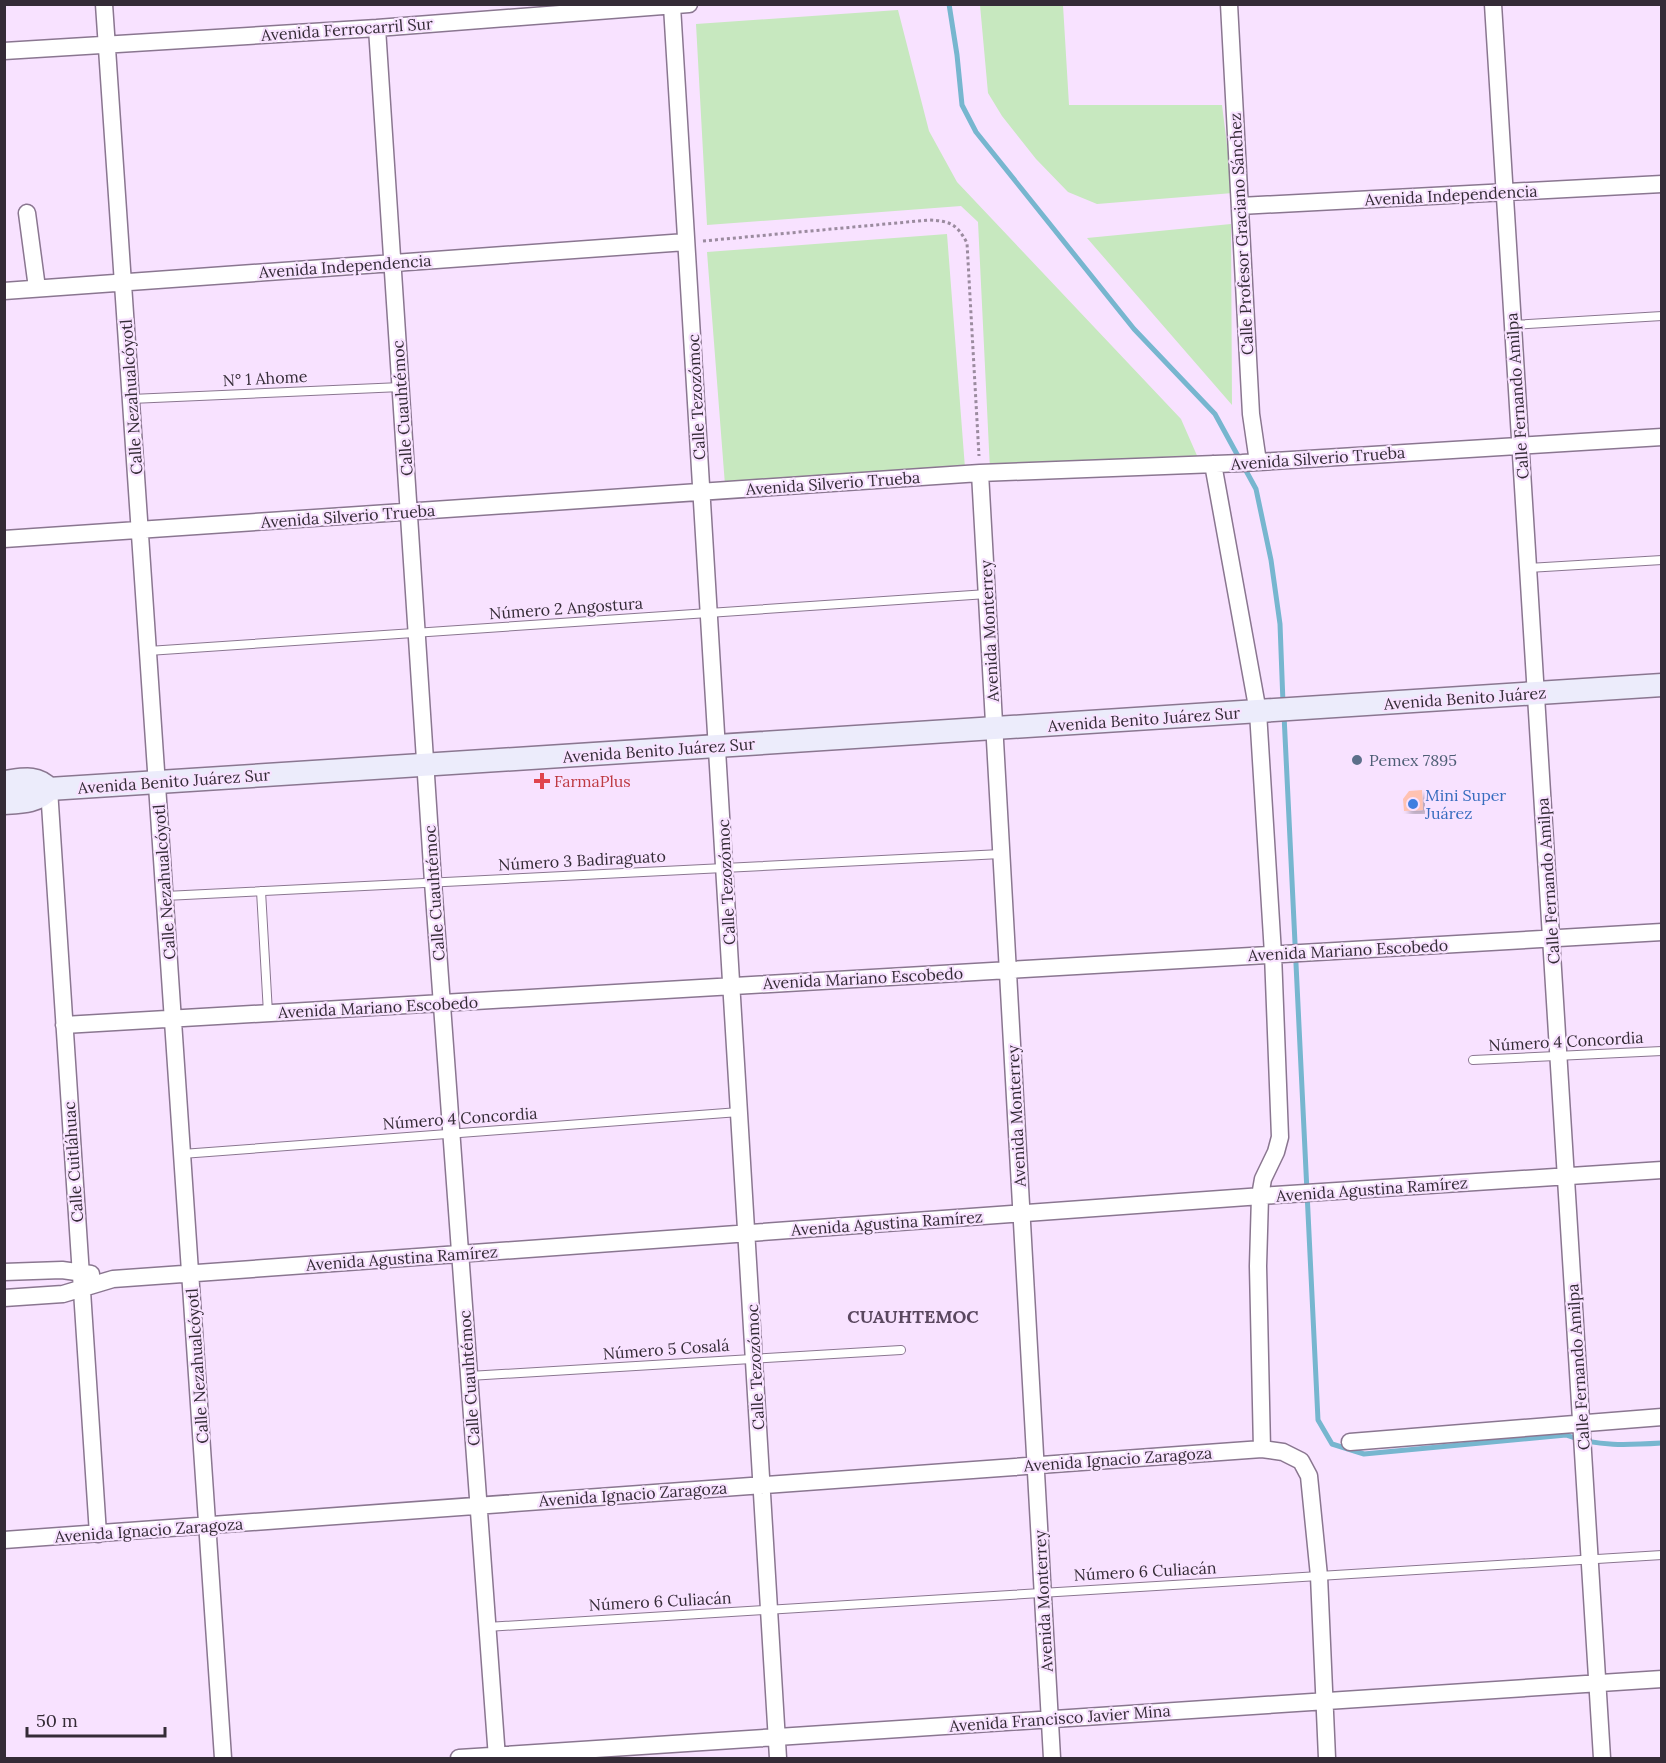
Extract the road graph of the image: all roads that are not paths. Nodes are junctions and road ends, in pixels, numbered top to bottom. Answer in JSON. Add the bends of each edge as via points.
{"nodes":[{"id":1,"x":104,"y":4,"type":"edge"},
{"id":2,"x":689,"y":4,"type":"edge"},
{"id":3,"x":1229,"y":4,"type":"edge"},
{"id":4,"x":1493,"y":4,"type":"edge"},
{"id":5,"x":672,"y":6,"type":"edge"},
{"id":6,"x":377,"y":28,"type":"junction"},
{"id":7,"x":107,"y":44,"type":"junction"},
{"id":8,"x":4,"y":51,"type":"edge"},
{"id":9,"x":1662,"y":184,"type":"edge"},
{"id":10,"x":1505,"y":192,"type":"junction"},
{"id":11,"x":1240,"y":206,"type":"junction"},
{"id":12,"x":27,"y":213,"type":"dead end"},
{"id":13,"x":686,"y":242,"type":"junction"},
{"id":14,"x":392,"y":263,"type":"junction"},
{"id":15,"x":123,"y":282,"type":"junction"},
{"id":16,"x":36,"y":288,"type":"junction"},
{"id":17,"x":4,"y":291,"type":"edge"},
{"id":18,"x":1662,"y":316,"type":"edge"},
{"id":19,"x":1513,"y":325,"type":"junction"},
{"id":20,"x":401,"y":387,"type":"junction"},
{"id":21,"x":131,"y":399,"type":"junction"},
{"id":22,"x":1662,"y":437,"type":"edge"},
{"id":23,"x":1521,"y":445,"type":"junction"},
{"id":24,"x":1258,"y":462,"type":"junction"},
{"id":25,"x":1213,"y":464,"type":"junction"},
{"id":26,"x":980,"y":473,"type":"junction"},
{"id":27,"x":702,"y":492,"type":"junction"},
{"id":28,"x":409,"y":512,"type":"junction"},
{"id":29,"x":140,"y":530,"type":"junction"},
{"id":30,"x":4,"y":539,"type":"edge"},
{"id":31,"x":1662,"y":560,"type":"edge"},
{"id":32,"x":1528,"y":568,"type":"junction"},
{"id":33,"x":987,"y":594,"type":"junction"},
{"id":34,"x":709,"y":613,"type":"junction"},
{"id":35,"x":417,"y":633,"type":"junction"},
{"id":36,"x":148,"y":651,"type":"junction"},
{"id":37,"x":1662,"y":685,"type":"edge"},
{"id":38,"x":1536,"y":693,"type":"junction"},
{"id":39,"x":1264,"y":712,"type":"junction"},
{"id":40,"x":994,"y":729,"type":"junction"},
{"id":41,"x":717,"y":746,"type":"junction"},
{"id":42,"x":426,"y":764,"type":"junction"},
{"id":43,"x":157,"y":781,"type":"junction"},
{"id":44,"x":4,"y":782,"type":"edge"},
{"id":45,"x":49,"y":789,"type":"junction"},
{"id":46,"x":4,"y":803,"type":"edge"},
{"id":47,"x":1001,"y":854,"type":"junction"},
{"id":48,"x":725,"y":867,"type":"junction"},
{"id":49,"x":434,"y":882,"type":"junction"},
{"id":50,"x":261,"y":891,"type":"junction"},
{"id":51,"x":165,"y":896,"type":"junction"},
{"id":52,"x":1662,"y":932,"type":"edge"},
{"id":53,"x":1551,"y":938,"type":"junction"},
{"id":54,"x":1273,"y":954,"type":"junction"},
{"id":55,"x":1008,"y":970,"type":"junction"},
{"id":56,"x":732,"y":986,"type":"junction"},
{"id":57,"x":442,"y":1003,"type":"junction"},
{"id":58,"x":268,"y":1013,"type":"junction"},
{"id":59,"x":173,"y":1018,"type":"junction"},
{"id":60,"x":64,"y":1025,"type":"junction"},
{"id":61,"x":1662,"y":1051,"type":"edge"},
{"id":62,"x":1559,"y":1056,"type":"junction"},
{"id":63,"x":1473,"y":1060,"type":"dead end"},
{"id":64,"x":739,"y":1112,"type":"junction"},
{"id":65,"x":452,"y":1134,"type":"junction"},
{"id":66,"x":182,"y":1154,"type":"junction"},
{"id":67,"x":1662,"y":1170,"type":"edge"},
{"id":68,"x":1566,"y":1176,"type":"junction"},
{"id":69,"x":1268,"y":1196,"type":"junction"},
{"id":70,"x":1021,"y":1214,"type":"junction"},
{"id":71,"x":747,"y":1233,"type":"junction"},
{"id":72,"x":460,"y":1254,"type":"junction"},
{"id":73,"x":4,"y":1272,"type":"edge"},
{"id":74,"x":190,"y":1273,"type":"junction"},
{"id":75,"x":81,"y":1280,"type":"junction"},
{"id":76,"x":4,"y":1298,"type":"edge"},
{"id":77,"x":901,"y":1350,"type":"dead end"},
{"id":78,"x":754,"y":1359,"type":"junction"},
{"id":79,"x":469,"y":1376,"type":"junction"},
{"id":80,"x":1662,"y":1418,"type":"edge"},
{"id":81,"x":1581,"y":1423,"type":"junction"},
{"id":82,"x":1350,"y":1442,"type":"dead end"},
{"id":83,"x":1262,"y":1449,"type":"junction"},
{"id":84,"x":1035,"y":1465,"type":"junction"},
{"id":85,"x":762,"y":1485,"type":"junction"},
{"id":86,"x":478,"y":1506,"type":"junction"},
{"id":87,"x":208,"y":1526,"type":"junction"},
{"id":88,"x":98,"y":1534,"type":"junction"},
{"id":89,"x":4,"y":1540,"type":"edge"},
{"id":90,"x":1662,"y":1555,"type":"edge"},
{"id":91,"x":1590,"y":1559,"type":"junction"},
{"id":92,"x":1319,"y":1576,"type":"junction"},
{"id":93,"x":1042,"y":1593,"type":"junction"},
{"id":94,"x":769,"y":1610,"type":"junction"},
{"id":95,"x":487,"y":1627,"type":"junction"},
{"id":96,"x":1662,"y":1679,"type":"edge"},
{"id":97,"x":1598,"y":1683,"type":"junction"},
{"id":98,"x":1323,"y":1701,"type":"junction"},
{"id":99,"x":1049,"y":1719,"type":"junction"},
{"id":100,"x":777,"y":1737,"type":"junction"},
{"id":101,"x":496,"y":1757,"type":"edge"},
{"id":102,"x":223,"y":1758,"type":"edge"},
{"id":103,"x":459,"y":1758,"type":"edge"},
{"id":104,"x":778,"y":1758,"type":"edge"},
{"id":105,"x":1052,"y":1758,"type":"edge"},
{"id":106,"x":1327,"y":1758,"type":"edge"},
{"id":107,"x":1602,"y":1758,"type":"edge"}],
"edges":[{"from":1,"to":7,"type":"street","name":"Calle Nezahualcóyotl"},
{"from":2,"to":5,"type":"street","name":"Avenida Ferrocarril Sur"},
{"from":3,"to":11,"type":"street","name":"Calle Profesor Graciano Sánchez"},
{"from":4,"to":10,"type":"street","name":"Calle Fernando Amilpa"},
{"from":5,"to":6,"type":"street","name":"Avenida Ferrocarril Sur"},
{"from":5,"to":13,"type":"street","name":"Calle Tezozómoc"},
{"from":6,"to":7,"type":"street","name":"Avenida Ferrocarril Sur"},
{"from":6,"to":14,"type":"street","name":"Calle Cuauhtémoc"},
{"from":7,"to":8,"type":"street","name":"Avenida Ferrocarril Sur"},
{"from":7,"to":15,"type":"street","name":"Calle Nezahualcóyotl"},
{"from":9,"to":10,"type":"street","name":"Avenida Independencia"},
{"from":10,"to":11,"type":"street","name":"Avenida Independencia"},
{"from":10,"to":19,"type":"street","name":"Calle Fernando Amilpa"},
{"from":11,"to":24,"type":"street","name":"Calle Profesor Graciano Sánchez","via":[[1251,414]]},
{"from":12,"to":16,"type":"street"},
{"from":13,"to":14,"type":"street","name":"Avenida Independencia"},
{"from":13,"to":27,"type":"street","name":"Calle Tezozómoc"},
{"from":14,"to":15,"type":"street","name":"Avenida Independencia"},
{"from":14,"to":20,"type":"street","name":"Calle Cuauhtémoc"},
{"from":15,"to":16,"type":"street","name":"Avenida Independencia"},
{"from":15,"to":21,"type":"street","name":"Calle Nezahualcóyotl"},
{"from":16,"to":17,"type":"street","name":"Avenida Independencia"},
{"from":18,"to":19,"type":"lane"},
{"from":19,"to":23,"type":"street","name":"Calle Fernando Amilpa"},
{"from":20,"to":21,"type":"lane","name":"N° 1 Ahome"},
{"from":20,"to":28,"type":"street","name":"Calle Cuauhtémoc"},
{"from":21,"to":29,"type":"street","name":"Calle Nezahualcóyotl"},
{"from":22,"to":23,"type":"street","name":"Avenida Silverio Trueba"},
{"from":23,"to":24,"type":"street","name":"Avenida Silverio Trueba"},
{"from":23,"to":32,"type":"street","name":"Calle Fernando Amilpa"},
{"from":24,"to":25,"type":"street","name":"Avenida Silverio Trueba"},
{"from":25,"to":26,"type":"street","name":"Avenida Silverio Trueba"},
{"from":25,"to":39,"type":"street"},
{"from":26,"to":27,"type":"street","name":"Avenida Silverio Trueba"},
{"from":26,"to":33,"type":"street","name":"Avenida Monterrey"},
{"from":27,"to":28,"type":"street","name":"Avenida Silverio Trueba"},
{"from":27,"to":34,"type":"street","name":"Calle Tezozómoc"},
{"from":28,"to":29,"type":"street","name":"Avenida Silverio Trueba"},
{"from":28,"to":35,"type":"street","name":"Calle Cuauhtémoc"},
{"from":29,"to":30,"type":"street","name":"Avenida Silverio Trueba"},
{"from":29,"to":36,"type":"street","name":"Calle Nezahualcóyotl"},
{"from":31,"to":32,"type":"lane"},
{"from":32,"to":38,"type":"street","name":"Calle Fernando Amilpa"},
{"from":33,"to":34,"type":"lane","name":"Número 2 Angostura"},
{"from":33,"to":40,"type":"street","name":"Avenida Monterrey"},
{"from":34,"to":35,"type":"lane","name":"Número 2 Angostura"},
{"from":34,"to":41,"type":"street","name":"Calle Tezozómoc"},
{"from":35,"to":36,"type":"lane","name":"Número 2 Angostura"},
{"from":35,"to":42,"type":"street","name":"Calle Cuauhtémoc"},
{"from":36,"to":43,"type":"street","name":"Calle Nezahualcóyotl"},
{"from":37,"to":38,"type":"street","name":"Avenida Benito Juárez"},
{"from":38,"to":39,"type":"street","name":"Avenida Benito Juárez"},
{"from":38,"to":53,"type":"street","name":"Calle Fernando Amilpa"},
{"from":39,"to":40,"type":"street","name":"Avenida Benito Juárez Sur"},
{"from":39,"to":54,"type":"street"},
{"from":40,"to":41,"type":"street","name":"Avenida Benito Juárez Sur"},
{"from":40,"to":47,"type":"street","name":"Avenida Monterrey"},
{"from":41,"to":42,"type":"street","name":"Avenida Benito Juárez Sur"},
{"from":41,"to":48,"type":"street","name":"Calle Tezozómoc"},
{"from":42,"to":43,"type":"street","name":"Avenida Benito Juárez Sur"},
{"from":42,"to":49,"type":"street","name":"Calle Cuauhtémoc"},
{"from":43,"to":45,"type":"street","name":"Avenida Benito Juárez Sur"},
{"from":43,"to":51,"type":"street","name":"Calle Nezahualcóyotl"},
{"from":44,"to":45,"type":"street","via":[[33,780]]},
{"from":45,"to":46,"type":"street","via":[[35,799]]},
{"from":45,"to":60,"type":"street","name":"Calle Cuitláhuac"},
{"from":47,"to":48,"type":"lane","name":"Número 3 Badiraguato"},
{"from":47,"to":55,"type":"street","name":"Avenida Monterrey"},
{"from":48,"to":49,"type":"lane","name":"Número 3 Badiraguato"},
{"from":48,"to":56,"type":"street","name":"Calle Tezozómoc"},
{"from":49,"to":50,"type":"lane","name":"Número 3 Badiraguato"},
{"from":49,"to":57,"type":"street","name":"Calle Cuauhtémoc"},
{"from":50,"to":51,"type":"lane","name":"Número 3 Badiraguato"},
{"from":50,"to":58,"type":"lane"},
{"from":51,"to":59,"type":"street","name":"Calle Nezahualcóyotl"},
{"from":52,"to":53,"type":"street","name":"Avenida Mariano Escobedo"},
{"from":53,"to":54,"type":"street","name":"Avenida Mariano Escobedo"},
{"from":53,"to":62,"type":"street","name":"Calle Fernando Amilpa"},
{"from":54,"to":55,"type":"street","name":"Avenida Mariano Escobedo"},
{"from":54,"to":69,"type":"street","via":[[1280,1137],[1263,1179]]},
{"from":55,"to":56,"type":"street","name":"Avenida Mariano Escobedo"},
{"from":55,"to":70,"type":"street","name":"Avenida Monterrey"},
{"from":56,"to":57,"type":"street","name":"Avenida Mariano Escobedo"},
{"from":56,"to":64,"type":"street","name":"Calle Tezozómoc"},
{"from":57,"to":58,"type":"street","name":"Avenida Mariano Escobedo"},
{"from":57,"to":65,"type":"street","name":"Calle Cuauhtémoc"},
{"from":58,"to":59,"type":"street","name":"Avenida Mariano Escobedo"},
{"from":59,"to":60,"type":"street","name":"Avenida Mariano Escobedo"},
{"from":59,"to":66,"type":"street","name":"Calle Nezahualcóyotl"},
{"from":60,"to":75,"type":"street","name":"Calle Cuitláhuac"},
{"from":61,"to":62,"type":"lane","name":"Número 4 Concordia"},
{"from":62,"to":63,"type":"lane","name":"Número 4 Concordia"},
{"from":62,"to":68,"type":"street","name":"Calle Fernando Amilpa"},
{"from":64,"to":65,"type":"lane","name":"Número 4 Concordia"},
{"from":64,"to":71,"type":"street","name":"Calle Tezozómoc"},
{"from":65,"to":66,"type":"lane","name":"Número 4 Concordia"},
{"from":65,"to":72,"type":"street","name":"Calle Cuauhtémoc"},
{"from":66,"to":74,"type":"street","name":"Calle Nezahualcóyotl"},
{"from":67,"to":68,"type":"street","name":"Avenida Agustina Ramírez"},
{"from":68,"to":69,"type":"street","name":"Avenida Agustina Ramírez"},
{"from":68,"to":81,"type":"street","name":"Calle Fernando Amilpa"},
{"from":69,"to":70,"type":"street","name":"Avenida Agustina Ramírez"},
{"from":69,"to":83,"type":"street","via":[[1258,1266]]},
{"from":70,"to":71,"type":"street","name":"Avenida Agustina Ramírez"},
{"from":70,"to":84,"type":"street","name":"Avenida Monterrey"},
{"from":71,"to":72,"type":"street","name":"Avenida Agustina Ramírez"},
{"from":71,"to":78,"type":"street","name":"Calle Tezozómoc"},
{"from":72,"to":74,"type":"street","name":"Avenida Agustina Ramírez"},
{"from":72,"to":79,"type":"street","name":"Calle Cuauhtémoc"},
{"from":73,"to":75,"type":"street","name":"Avenida Agustina Ramírez","via":[[48,1269]]},
{"from":74,"to":75,"type":"street","name":"Avenida Agustina Ramírez"},
{"from":74,"to":87,"type":"street","name":"Calle Nezahualcóyotl"},
{"from":75,"to":76,"type":"street","name":"Avenida Agustina Ramírez","via":[[63,1293]]},
{"from":75,"to":88,"type":"street","name":"Calle Cuitláhuac"},
{"from":77,"to":78,"type":"lane","name":"Número 5 Cosalá"},
{"from":78,"to":79,"type":"lane","name":"Número 5 Cosalá"},
{"from":78,"to":85,"type":"street","name":"Calle Tezozómoc"},
{"from":79,"to":86,"type":"street","name":"Calle Cuauhtémoc"},
{"from":80,"to":81,"type":"street"},
{"from":81,"to":82,"type":"street"},
{"from":81,"to":91,"type":"street","name":"Calle Fernando Amilpa"},
{"from":83,"to":84,"type":"street","name":"Avenida Ignacio Zaragoza"},
{"from":83,"to":92,"type":"street","via":[[1283,1452],[1301,1461],[1310,1476]]},
{"from":84,"to":85,"type":"street","name":"Avenida Ignacio Zaragoza"},
{"from":84,"to":93,"type":"street","name":"Avenida Monterrey"},
{"from":85,"to":86,"type":"street","name":"Avenida Ignacio Zaragoza"},
{"from":85,"to":94,"type":"street","name":"Calle Tezozómoc"},
{"from":86,"to":87,"type":"street","name":"Avenida Ignacio Zaragoza"},
{"from":86,"to":95,"type":"street","name":"Calle Cuauhtémoc"},
{"from":87,"to":88,"type":"street","name":"Avenida Ignacio Zaragoza"},
{"from":87,"to":102,"type":"street","name":"Calle Nezahualcóyotl"},
{"from":88,"to":89,"type":"street","name":"Avenida Ignacio Zaragoza"},
{"from":90,"to":91,"type":"lane","name":"Número 6 Culiacán"},
{"from":91,"to":92,"type":"lane","name":"Número 6 Culiacán"},
{"from":91,"to":97,"type":"street","name":"Calle Fernando Amilpa"},
{"from":92,"to":93,"type":"lane","name":"Número 6 Culiacán"},
{"from":92,"to":98,"type":"street"},
{"from":93,"to":94,"type":"lane","name":"Número 6 Culiacán"},
{"from":93,"to":99,"type":"street","name":"Avenida Monterrey"},
{"from":94,"to":95,"type":"lane","name":"Número 6 Culiacán"},
{"from":94,"to":100,"type":"street","name":"Calle Tezozómoc"},
{"from":95,"to":101,"type":"street","name":"Calle Cuauhtémoc"},
{"from":96,"to":97,"type":"street","name":"Avenida Francisco Javier Mina"},
{"from":97,"to":98,"type":"street","name":"Avenida Francisco Javier Mina"},
{"from":97,"to":107,"type":"street","name":"Calle Fernando Amilpa"},
{"from":98,"to":99,"type":"street","name":"Avenida Francisco Javier Mina"},
{"from":98,"to":106,"type":"street"},
{"from":99,"to":100,"type":"street","name":"Avenida Francisco Javier Mina"},
{"from":99,"to":105,"type":"street","name":"Avenida Monterrey"},
{"from":100,"to":101,"type":"street","name":"Avenida Francisco Javier Mina"},
{"from":100,"to":104,"type":"street","name":"Calle Tezozómoc"},
{"from":101,"to":103,"type":"street","name":"Avenida Francisco Javier Mina"}]}
